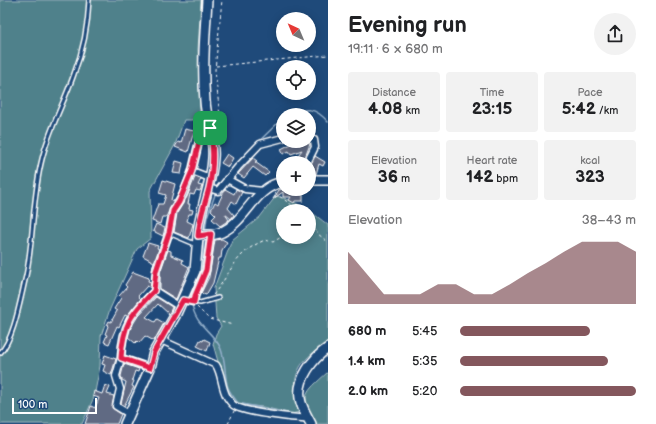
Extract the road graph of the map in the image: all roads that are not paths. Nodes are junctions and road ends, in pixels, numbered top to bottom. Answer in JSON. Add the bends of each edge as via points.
{"nodes":[{"id":1,"x":89,"y":0,"type":"edge"},
{"id":2,"x":207,"y":0,"type":"edge"},
{"id":3,"x":210,"y":126,"type":"junction"},
{"id":4,"x":276,"y":140,"type":"edge"},
{"id":5,"x":192,"y":171,"type":"junction"},
{"id":6,"x":210,"y":178,"type":"junction"},
{"id":7,"x":228,"y":180,"type":"junction"},
{"id":8,"x":316,"y":180,"type":"edge"},
{"id":9,"x":328,"y":180,"type":"edge"},
{"id":10,"x":276,"y":185,"type":"edge"},
{"id":11,"x":209,"y":188,"type":"junction"},
{"id":12,"x":265,"y":190,"type":"junction"},
{"id":13,"x":169,"y":233,"type":"junction"},
{"id":14,"x":211,"y":234,"type":"junction"},
{"id":15,"x":197,"y":240,"type":"junction"},
{"id":16,"x":154,"y":291,"type":"junction"},
{"id":17,"x":218,"y":298,"type":"dead end"},
{"id":18,"x":194,"y":302,"type":"junction"},
{"id":19,"x":181,"y":304,"type":"junction"},
{"id":20,"x":161,"y":340,"type":"junction"},
{"id":21,"x":328,"y":348,"type":"edge"},
{"id":22,"x":0,"y":353,"type":"edge"},
{"id":23,"x":121,"y":358,"type":"junction"},
{"id":24,"x":150,"y":368,"type":"junction"},
{"id":25,"x":129,"y":414,"type":"junction"},
{"id":26,"x":310,"y":421,"type":"edge"},
{"id":27,"x":125,"y":424,"type":"edge"}],
"edges":[{"from":1,"to":22,"type":"lane","via":[[82,49],[75,74],[42,158],[37,181],[33,235],[13,331]]},
{"from":2,"to":3,"type":"main road","via":[[203,58],[205,102]]},
{"from":3,"to":5,"type":"street","via":[[201,133]]},
{"from":3,"to":6,"type":"main road","via":[[214,158]]},
{"from":4,"to":7,"type":"street","via":[[260,144]]},
{"from":5,"to":6,"type":"street"},
{"from":5,"to":13,"type":"street","via":[[173,211]]},
{"from":6,"to":11,"type":"main road"},
{"from":7,"to":11,"type":"street","via":[[218,192]]},
{"from":7,"to":12,"type":"street","via":[[245,189]]},
{"from":8,"to":9,"type":"main road"},
{"from":10,"to":12,"type":"main road"},
{"from":11,"to":15,"type":"main road","via":[[198,222]]},
{"from":12,"to":14,"type":"main road","via":[[235,223],[223,231]]},
{"from":13,"to":15,"type":"lane"},
{"from":13,"to":16,"type":"street","via":[[156,271]]},
{"from":14,"to":15,"type":"main road"},
{"from":14,"to":18,"type":"street","via":[[206,270]]},
{"from":15,"to":19,"type":"main road","via":[[195,271]]},
{"from":16,"to":19,"type":"street"},
{"from":16,"to":23,"type":"street","via":[[135,310],[128,322]]},
{"from":17,"to":18,"type":"lane"},
{"from":18,"to":19,"type":"street"},
{"from":19,"to":20,"type":"main road"},
{"from":20,"to":24,"type":"main road","via":[[154,352]]},
{"from":20,"to":26,"type":"street","via":[[216,365],[226,395],[235,407]]},
{"from":21,"to":26,"type":"main road","via":[[314,361],[301,382],[300,398]]},
{"from":23,"to":24,"type":"street"},
{"from":23,"to":25,"type":"street","via":[[116,376],[120,389],[116,408]]},
{"from":24,"to":25,"type":"main road"},
{"from":25,"to":27,"type":"main road"}]}
